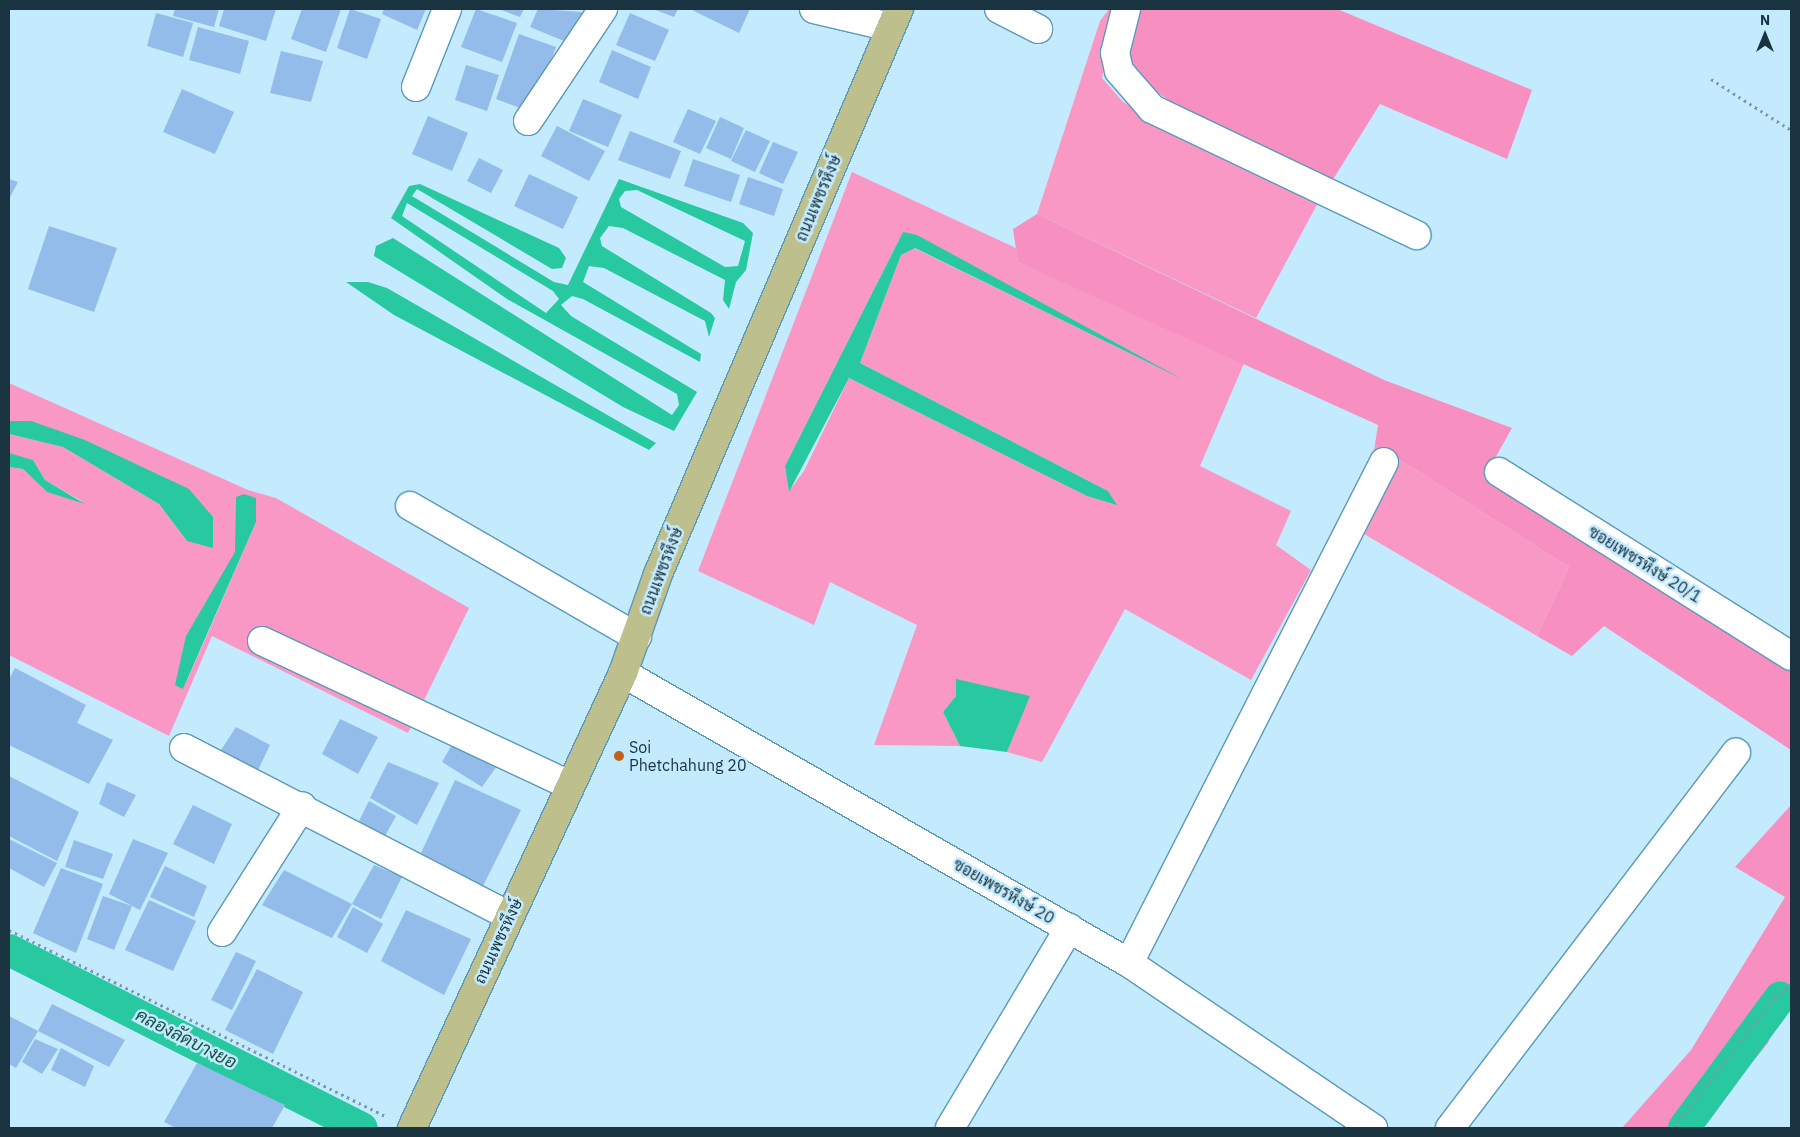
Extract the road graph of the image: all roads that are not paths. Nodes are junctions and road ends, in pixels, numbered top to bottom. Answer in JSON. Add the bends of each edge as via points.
{"nodes":[{"id":1,"x":447,"y":9,"type":"edge"},
{"id":2,"x":603,"y":9,"type":"edge"},
{"id":3,"x":814,"y":9,"type":"edge"},
{"id":4,"x":999,"y":9,"type":"edge"},
{"id":5,"x":1126,"y":9,"type":"edge"},
{"id":6,"x":895,"y":18,"type":"edge"},
{"id":7,"x":1038,"y":29,"type":"dead end"},
{"id":8,"x":416,"y":87,"type":"dead end"},
{"id":9,"x":528,"y":121,"type":"dead end"},
{"id":10,"x":1416,"y":235,"type":"dead end"},
{"id":11,"x":1384,"y":462,"type":"dead end"},
{"id":12,"x":1499,"y":472,"type":"dead end"},
{"id":13,"x":410,"y":506,"type":"dead end"},
{"id":14,"x":637,"y":637,"type":"junction"},
{"id":15,"x":262,"y":641,"type":"dead end"},
{"id":16,"x":1791,"y":656,"type":"edge"},
{"id":17,"x":623,"y":673,"type":"junction"},
{"id":18,"x":184,"y":748,"type":"dead end"},
{"id":19,"x":1736,"y":752,"type":"dead end"},
{"id":20,"x":570,"y":785,"type":"junction"},
{"id":21,"x":302,"y":806,"type":"junction"},
{"id":22,"x":509,"y":916,"type":"junction"},
{"id":23,"x":1069,"y":928,"type":"junction"},
{"id":24,"x":222,"y":932,"type":"dead end"},
{"id":25,"x":1129,"y":964,"type":"junction"},
{"id":26,"x":412,"y":1128,"type":"edge"},
{"id":27,"x":950,"y":1128,"type":"edge"},
{"id":28,"x":1373,"y":1128,"type":"edge"},
{"id":29,"x":1450,"y":1128,"type":"edge"}],
"edges":[{"from":1,"to":8,"type":"street"},
{"from":2,"to":9,"type":"street"},
{"from":3,"to":6,"type":"street"},
{"from":4,"to":7,"type":"street"},
{"from":5,"to":10,"type":"street","via":[[1115,53],[1119,71],[1152,109]]},
{"from":6,"to":14,"type":"main road","name":"ถนนเพชรหึงษ์","via":[[658,574]]},
{"from":11,"to":25,"type":"street"},
{"from":12,"to":16,"type":"street","name":"ซอยเพชรหึงษ์ 20/1"},
{"from":13,"to":14,"type":"street"},
{"from":14,"to":17,"type":"main road","name":"ถนนเพชรหึงษ์"},
{"from":15,"to":20,"type":"street"},
{"from":17,"to":20,"type":"main road","name":"ถนนเพชรหึงษ์"},
{"from":17,"to":23,"type":"street","name":"ซอยเพชรหึงษ์ 20"},
{"from":18,"to":21,"type":"street"},
{"from":19,"to":29,"type":"street"},
{"from":20,"to":22,"type":"main road","name":"ถนนเพชรหึงษ์"},
{"from":21,"to":22,"type":"street"},
{"from":21,"to":24,"type":"street"},
{"from":22,"to":26,"type":"main road","name":"ถนนเพชรหึงษ์"},
{"from":23,"to":25,"type":"street","name":"ซอยเพชรหึงษ์ 20"},
{"from":23,"to":27,"type":"street"},
{"from":25,"to":28,"type":"street","name":"ซอยเพชรหึงษ์ 20"}]}
